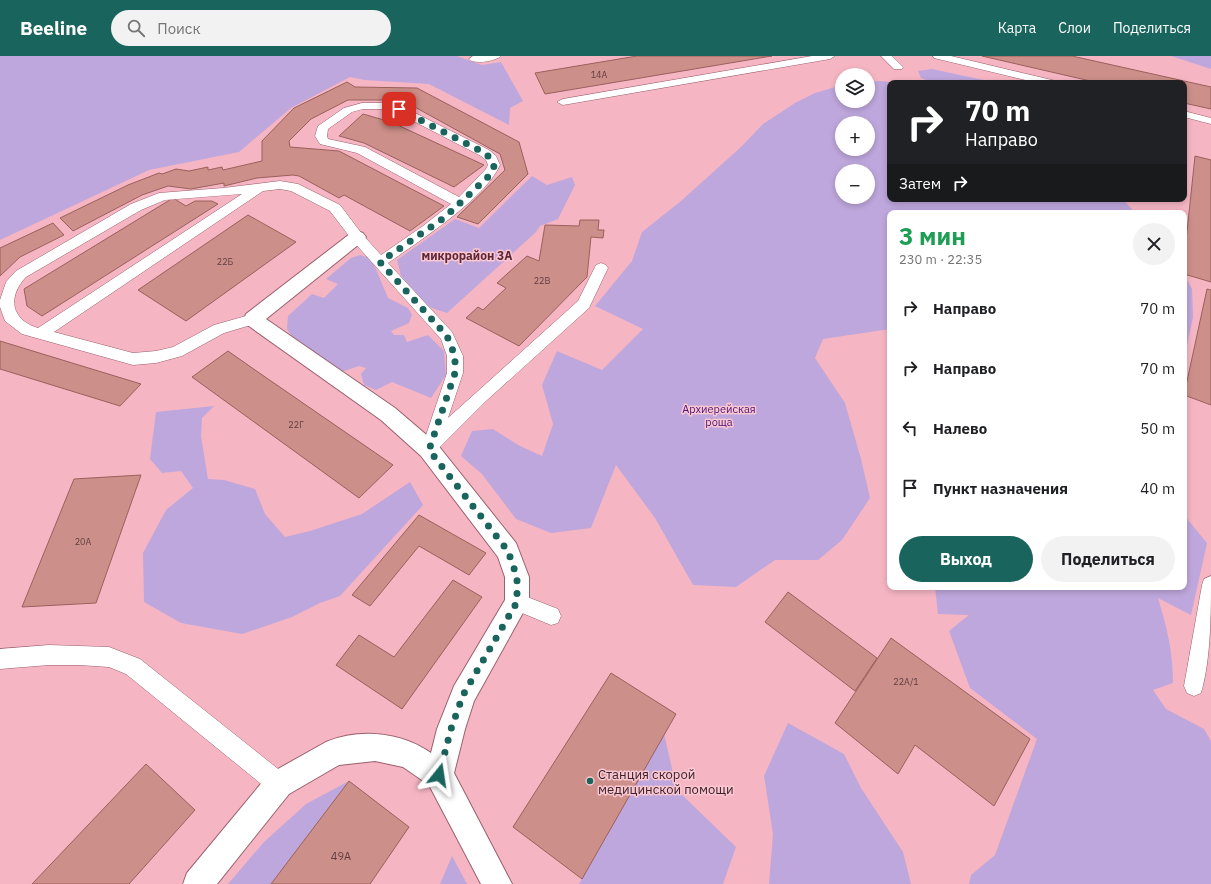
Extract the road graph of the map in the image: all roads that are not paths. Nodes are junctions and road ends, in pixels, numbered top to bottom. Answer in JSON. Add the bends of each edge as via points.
{"nodes":[{"id":1,"x":496,"y":56,"type":"edge"},
{"id":2,"x":830,"y":56,"type":"edge"},
{"id":3,"x":886,"y":56,"type":"edge"},
{"id":4,"x":938,"y":56,"type":"edge"},
{"id":5,"x":474,"y":59,"type":"dead end"},
{"id":6,"x":898,"y":67,"type":"dead end"},
{"id":7,"x":1039,"y":80,"type":"edge"},
{"id":8,"x":563,"y":102,"type":"dead end"},
{"id":9,"x":1187,"y":115,"type":"edge"},
{"id":10,"x":1211,"y":121,"type":"edge"},
{"id":11,"x":261,"y":187,"type":"junction"},
{"id":12,"x":460,"y":203,"type":"junction"},
{"id":13,"x":357,"y":237,"type":"junction"},
{"id":14,"x":380,"y":262,"type":"junction"},
{"id":15,"x":601,"y":268,"type":"dead end"},
{"id":16,"x":252,"y":319,"type":"junction"},
{"id":17,"x":40,"y":334,"type":"junction"},
{"id":18,"x":429,"y":450,"type":"junction"},
{"id":19,"x":1211,"y":585,"type":"edge"},
{"id":20,"x":517,"y":602,"type":"junction"},
{"id":21,"x":551,"y":616,"type":"dead end"},
{"id":22,"x":0,"y":659,"type":"edge"},
{"id":23,"x":1194,"y":686,"type":"dead end"},
{"id":24,"x":439,"y":775,"type":"junction"},
{"id":25,"x":279,"y":784,"type":"junction"},
{"id":26,"x":198,"y":884,"type":"edge"},
{"id":27,"x":497,"y":884,"type":"edge"}],
"edges":[{"from":1,"to":5,"type":"lane"},
{"from":2,"to":8,"type":"lane"},
{"from":3,"to":6,"type":"lane"},
{"from":4,"to":7,"type":"lane"},
{"from":9,"to":10,"type":"lane"},
{"from":11,"to":13,"type":"lane","via":[[294,187],[321,200],[335,208]]},
{"from":11,"to":17,"type":"lane"},
{"from":11,"to":17,"type":"lane","via":[[163,196],[136,207],[34,265],[13,282],[6,303],[10,317],[27,330]]},
{"from":12,"to":12,"type":"lane","via":[[491,174],[494,166],[485,153],[399,109],[384,106],[362,106],[348,110],[322,128],[321,136],[324,141],[361,150]]},
{"from":12,"to":14,"type":"lane","via":[[444,218]]},
{"from":13,"to":14,"type":"lane"},
{"from":13,"to":16,"type":"street"},
{"from":14,"to":18,"type":"lane","via":[[447,336],[455,356],[455,373]]},
{"from":15,"to":18,"type":"lane","via":[[584,304],[480,397]]},
{"from":16,"to":17,"type":"lane","via":[[219,329],[177,352],[156,358],[133,359]]},
{"from":16,"to":18,"type":"street","via":[[388,414]]},
{"from":18,"to":20,"type":"street","via":[[508,551],[517,577]]},
{"from":19,"to":23,"type":"lane"},
{"from":20,"to":21,"type":"lane"},
{"from":20,"to":24,"type":"street","via":[[463,695]]},
{"from":22,"to":25,"type":"lane","via":[[79,655],[109,657],[133,666]]},
{"from":24,"to":25,"type":"street","via":[[409,754],[375,747],[336,752]]},
{"from":24,"to":27,"type":"street"},
{"from":25,"to":26,"type":"street"}]}
